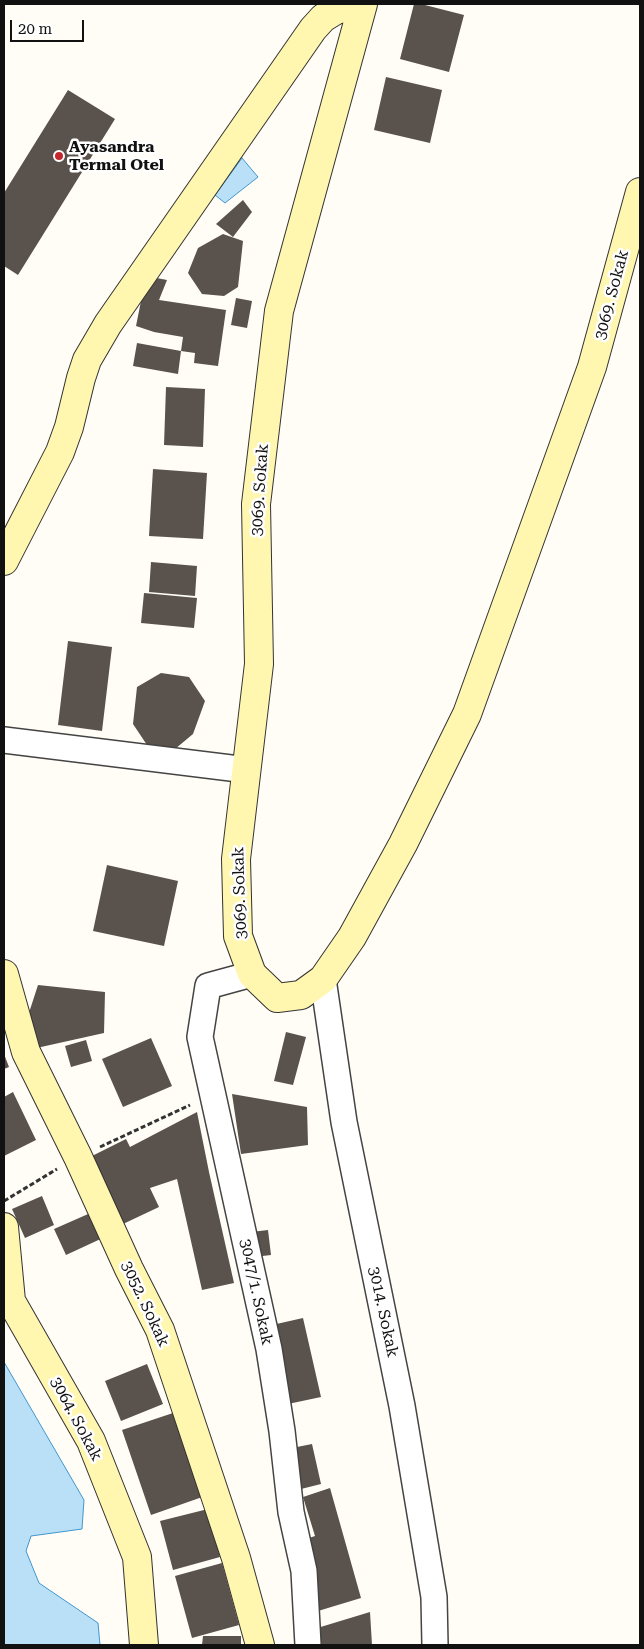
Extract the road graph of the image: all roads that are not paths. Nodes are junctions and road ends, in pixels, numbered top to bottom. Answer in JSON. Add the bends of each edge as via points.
{"nodes":[{"id":1,"x":363,"y":5,"type":"edge"},
{"id":2,"x":640,"y":192,"type":"edge"},
{"id":3,"x":4,"y":561,"type":"edge"},
{"id":4,"x":4,"y":740,"type":"edge"},
{"id":5,"x":247,"y":770,"type":"junction"},
{"id":6,"x":4,"y":974,"type":"edge"},
{"id":7,"x":252,"y":974,"type":"junction"},
{"id":8,"x":323,"y":980,"type":"junction"},
{"id":9,"x":4,"y":1227,"type":"edge"},
{"id":10,"x":144,"y":1645,"type":"edge"},
{"id":11,"x":260,"y":1645,"type":"edge"},
{"id":12,"x":308,"y":1645,"type":"edge"},
{"id":13,"x":436,"y":1645,"type":"edge"}],
"edges":[{"from":1,"to":3,"type":"street","via":[[336,10],[313,29],[108,324],[85,366],[60,452]]},
{"from":1,"to":5,"type":"street","name":"3069. Sokak","via":[[279,311],[256,504],[259,664]]},
{"from":2,"to":8,"type":"street","name":"3069. Sokak","via":[[592,367],[467,714],[403,844],[352,937]]},
{"from":4,"to":5,"type":"street"},
{"from":5,"to":7,"type":"street","name":"3069. Sokak","via":[[236,859],[238,936]]},
{"from":6,"to":11,"type":"street","name":"3052. Sokak","via":[[26,1052],[160,1330],[236,1558]]},
{"from":7,"to":8,"type":"street","name":"3069. Sokak","via":[[277,998],[301,995]]},
{"from":7,"to":12,"type":"street","name":"3047/1. Sokak","via":[[208,986],[200,1037],[269,1349],[291,1512],[304,1571]]},
{"from":8,"to":13,"type":"street","name":"3014. Sokak","via":[[344,1122],[402,1406],[434,1597]]},
{"from":9,"to":10,"type":"street","name":"3064. Sokak","via":[[11,1301],[91,1441],[137,1557]]}]}
